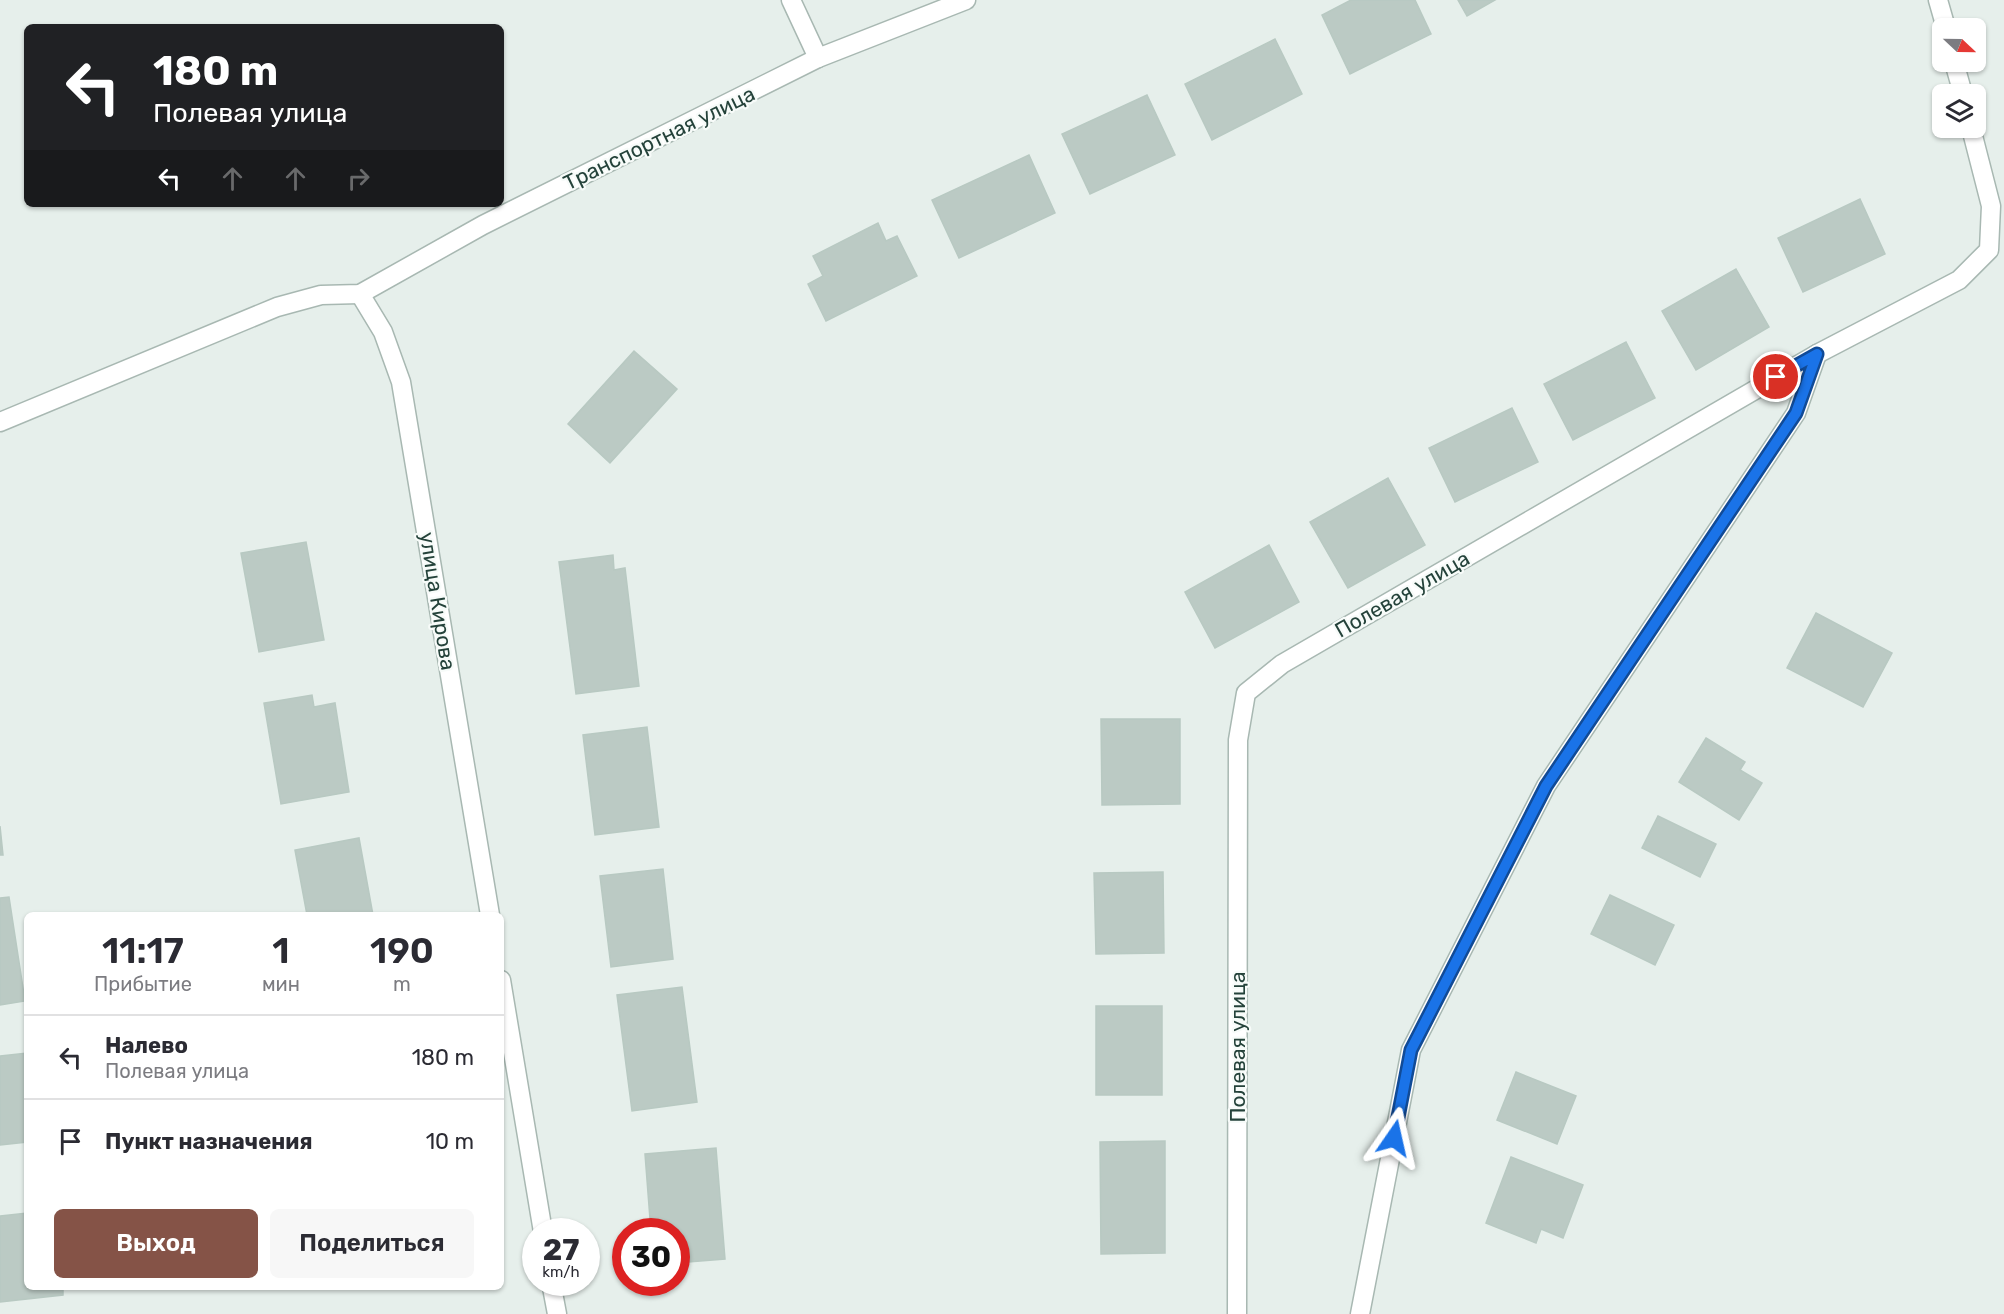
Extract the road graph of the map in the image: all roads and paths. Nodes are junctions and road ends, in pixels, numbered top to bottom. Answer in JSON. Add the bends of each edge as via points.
{"nodes":[{"id":1,"x":791,"y":0,"type":"edge"},
{"id":2,"x":966,"y":0,"type":"edge"},
{"id":3,"x":1938,"y":0,"type":"edge"},
{"id":4,"x":1943,"y":18,"type":"edge"},
{"id":5,"x":819,"y":58,"type":"junction"},
{"id":6,"x":1974,"y":138,"type":"edge"},
{"id":7,"x":2004,"y":191,"type":"edge"},
{"id":8,"x":1991,"y":206,"type":"junction"},
{"id":9,"x":360,"y":294,"type":"junction"},
{"id":10,"x":1817,"y":354,"type":"junction"},
{"id":11,"x":0,"y":422,"type":"edge"},
{"id":12,"x":489,"y":912,"type":"edge"},
{"id":13,"x":504,"y":998,"type":"edge"},
{"id":14,"x":541,"y":1218,"type":"edge"},
{"id":15,"x":554,"y":1296,"type":"edge"},
{"id":16,"x":557,"y":1314,"type":"edge"},
{"id":17,"x":1237,"y":1314,"type":"edge"},
{"id":18,"x":1360,"y":1314,"type":"edge"}],
"edges":[{"from":1,"to":5,"type":"street"},
{"from":2,"to":5,"type":"street","name":"Транспортная улица"},
{"from":3,"to":4,"type":"street"},
{"from":5,"to":9,"type":"street","name":"Транспортная улица","via":[[483,225]]},
{"from":6,"to":8,"type":"street","name":"Полевая улица"},
{"from":7,"to":8,"type":"street"},
{"from":8,"to":10,"type":"street","name":"Полевая улица","via":[[1989,250],[1959,280]]},
{"from":9,"to":11,"type":"street","via":[[321,295],[276,308]]},
{"from":9,"to":12,"type":"street","name":"улица Кирова","via":[[383,332],[401,382]]},
{"from":10,"to":17,"type":"street","name":"Полевая улица","via":[[1282,664],[1246,693],[1238,740]]},
{"from":10,"to":18,"type":"street","via":[[1796,413],[1546,786],[1411,1050]]},
{"from":13,"to":14,"type":"street"},
{"from":15,"to":16,"type":"street"}]}
